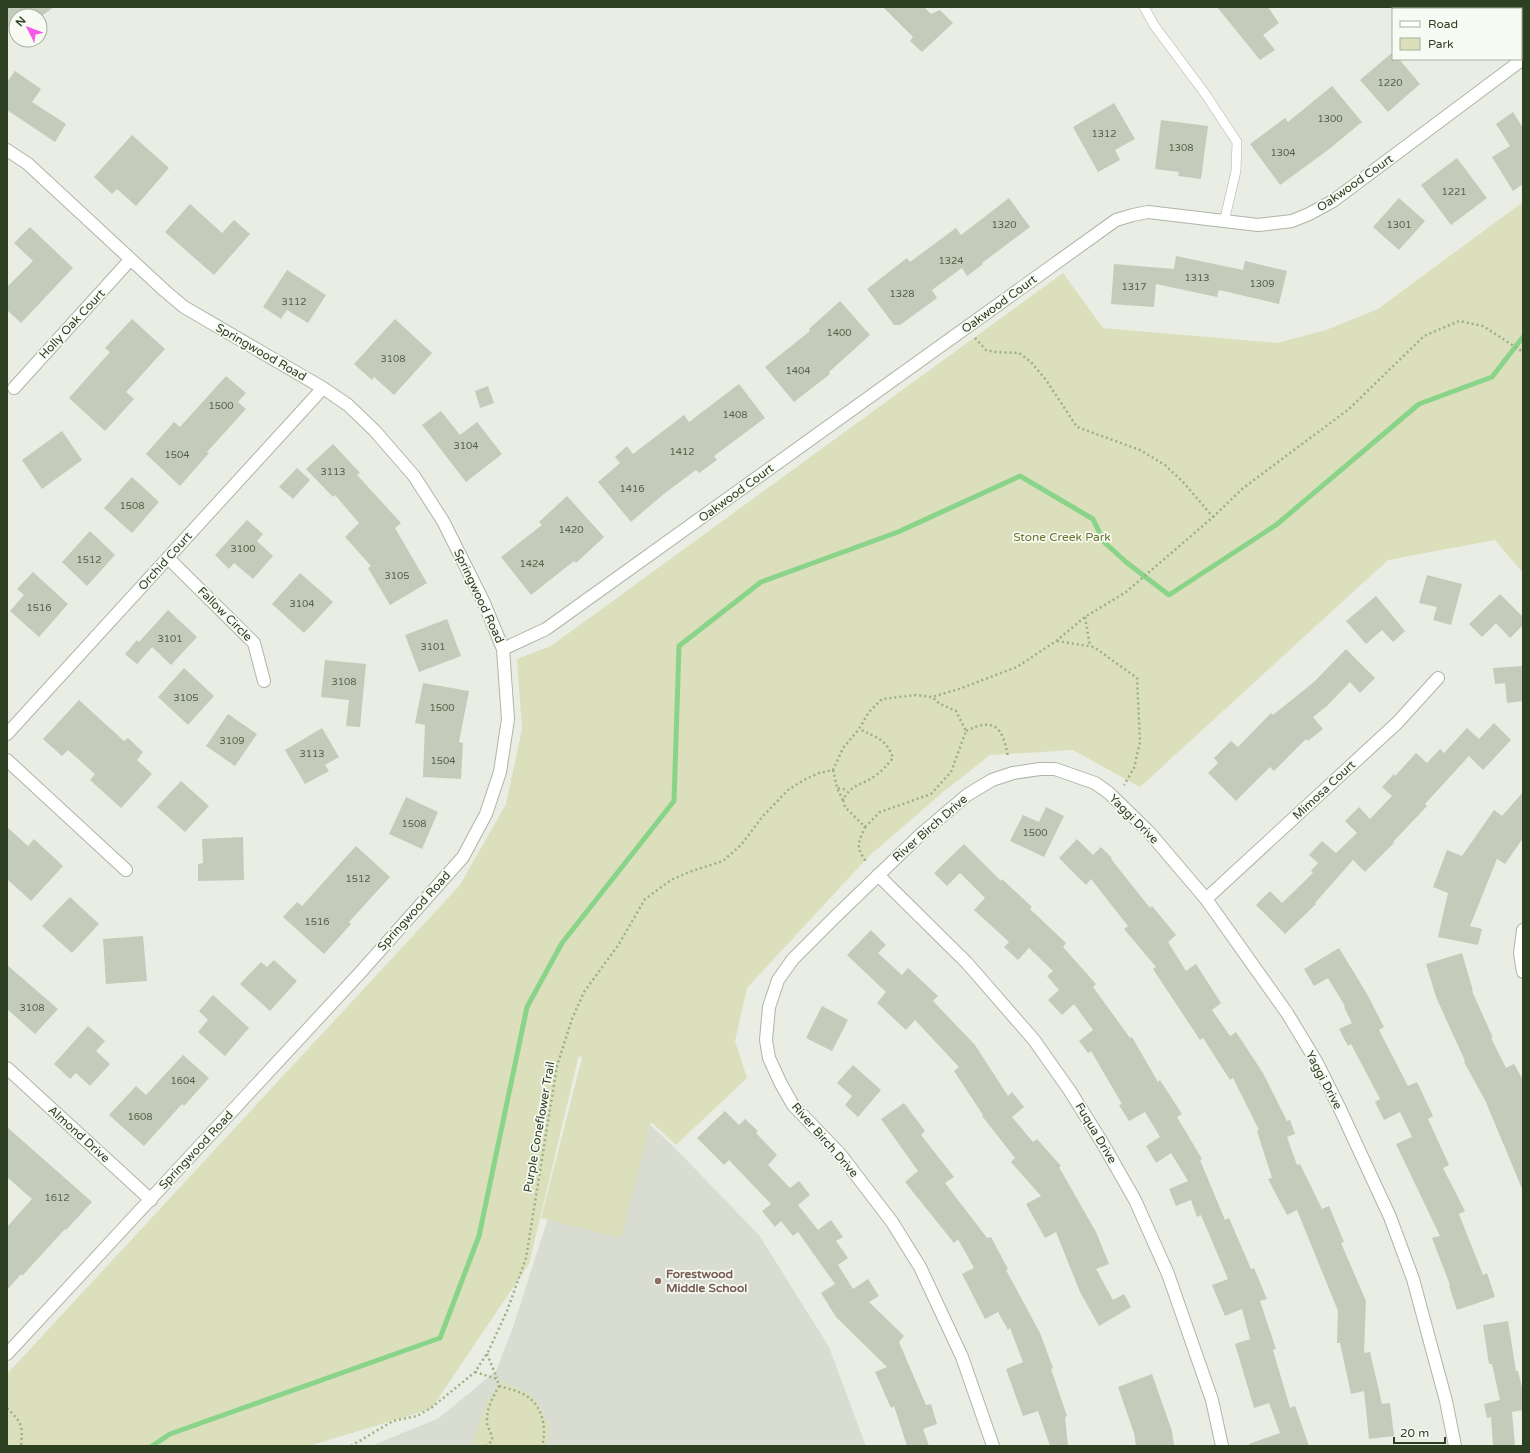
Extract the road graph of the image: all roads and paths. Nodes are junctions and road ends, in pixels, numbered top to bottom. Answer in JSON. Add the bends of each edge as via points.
{"nodes":[{"id":1,"x":1144,"y":7,"type":"edge"},
{"id":2,"x":1522,"y":60,"type":"edge"},
{"id":3,"x":7,"y":150,"type":"edge"},
{"id":4,"x":1224,"y":222,"type":"junction"},
{"id":5,"x":130,"y":260,"type":"junction"},
{"id":6,"x":975,"y":337,"type":"dead end"},
{"id":7,"x":1523,"y":352,"type":"edge"},
{"id":8,"x":14,"y":388,"type":"dead end"},
{"id":9,"x":323,"y":388,"type":"junction"},
{"id":10,"x":1213,"y":517,"type":"junction"},
{"id":11,"x":168,"y":558,"type":"junction"},
{"id":12,"x":1085,"y":617,"type":"junction"},
{"id":13,"x":1056,"y":641,"type":"junction"},
{"id":14,"x":1090,"y":646,"type":"junction"},
{"id":15,"x":504,"y":648,"type":"junction"},
{"id":16,"x":1438,"y":678,"type":"dead end"},
{"id":17,"x":264,"y":681,"type":"dead end"},
{"id":18,"x":932,"y":697,"type":"junction"},
{"id":19,"x":859,"y":729,"type":"junction"},
{"id":20,"x":966,"y":731,"type":"junction"},
{"id":21,"x":7,"y":734,"type":"edge"},
{"id":22,"x":1008,"y":757,"type":"dead end"},
{"id":23,"x":7,"y":760,"type":"edge"},
{"id":24,"x":833,"y":770,"type":"junction"},
{"id":25,"x":1083,"y":778,"type":"joint"},
{"id":26,"x":1124,"y":784,"type":"dead end"},
{"id":27,"x":837,"y":788,"type":"junction"},
{"id":28,"x":848,"y":790,"type":"junction"},
{"id":29,"x":843,"y":800,"type":"junction"},
{"id":30,"x":865,"y":827,"type":"junction"},
{"id":31,"x":868,"y":863,"type":"dead end"},
{"id":32,"x":126,"y":870,"type":"dead end"},
{"id":33,"x":878,"y":875,"type":"junction"},
{"id":34,"x":1206,"y":899,"type":"junction"},
{"id":35,"x":1523,"y":930,"type":"edge"},
{"id":36,"x":1523,"y":972,"type":"edge"},
{"id":37,"x":7,"y":1068,"type":"edge"},
{"id":38,"x":150,"y":1200,"type":"junction"},
{"id":39,"x":7,"y":1354,"type":"edge"},
{"id":40,"x":487,"y":1354,"type":"junction"},
{"id":41,"x":475,"y":1372,"type":"junction"},
{"id":42,"x":497,"y":1379,"type":"junction"},
{"id":43,"x":499,"y":1386,"type":"junction"},
{"id":44,"x":7,"y":1408,"type":"edge"},
{"id":45,"x":21,"y":1446,"type":"edge"},
{"id":46,"x":351,"y":1446,"type":"edge"},
{"id":47,"x":486,"y":1446,"type":"edge"},
{"id":48,"x":542,"y":1446,"type":"edge"},
{"id":49,"x":993,"y":1446,"type":"edge"},
{"id":50,"x":1222,"y":1446,"type":"edge"},
{"id":51,"x":1455,"y":1446,"type":"edge"}],
"edges":[{"from":1,"to":4,"type":"lane","via":[[1237,142],[1236,171]]},
{"from":2,"to":4,"type":"street","name":"Oakwood Court","via":[[1333,201],[1292,221],[1258,225]]},
{"from":3,"to":5,"type":"street","name":"Springwood Road","via":[[28,164]]},
{"from":4,"to":15,"type":"street","name":"Oakwood Court","via":[[1148,212],[1116,220],[546,629]]},
{"from":5,"to":8,"type":"street","name":"Holly Oak Court"},
{"from":5,"to":9,"type":"street","name":"Springwood Road","via":[[184,307]]},
{"from":6,"to":10,"type":"path","via":[[986,350],[1019,352],[1046,380],[1077,427],[1140,450],[1165,465],[1184,482]]},
{"from":7,"to":10,"type":"path","via":[[1483,326],[1459,321],[1424,336],[1349,409],[1242,489]]},
{"from":9,"to":11,"type":"street","name":"Orchid Court"},
{"from":9,"to":15,"type":"street","name":"Springwood Road","via":[[353,410],[414,476],[444,521]]},
{"from":10,"to":12,"type":"path","via":[[1126,592]]},
{"from":11,"to":17,"type":"street","name":"Fallow Circle","via":[[254,643]]},
{"from":11,"to":21,"type":"street","name":"Orchid Court"},
{"from":12,"to":13,"type":"path"},
{"from":12,"to":14,"type":"path"},
{"from":13,"to":14,"type":"path"},
{"from":13,"to":18,"type":"path","via":[[1017,667]]},
{"from":14,"to":26,"type":"path","via":[[1137,678],[1140,742],[1134,768]]},
{"from":15,"to":38,"type":"street","name":"Springwood Road","via":[[508,719],[500,772],[486,814],[463,857]]},
{"from":16,"to":34,"type":"street","name":"Mimosa Court","via":[[1397,723]]},
{"from":18,"to":19,"type":"path","via":[[916,695],[882,699]]},
{"from":18,"to":20,"type":"path","via":[[940,704],[956,711]]},
{"from":19,"to":24,"type":"path","via":[[843,748]]},
{"from":19,"to":28,"type":"path","via":[[883,740],[893,758],[874,777]]},
{"from":20,"to":22,"type":"path","via":[[990,724],[1001,731]]},
{"from":20,"to":30,"type":"path","via":[[951,772],[931,794],[880,812]]},
{"from":23,"to":32,"type":"street"},
{"from":24,"to":27,"type":"path"},
{"from":24,"to":40,"type":"path","name":"Purple Coneflower Trail","via":[[819,773],[788,790],[762,817],[741,845],[723,861],[670,880],[645,899],[619,944],[584,992],[572,1019],[557,1066],[526,1258],[507,1311]]},
{"from":25,"to":33,"type":"street","name":"River Birch Drive","via":[[1055,769],[1040,769],[1013,773],[992,780],[961,800]]},
{"from":25,"to":34,"type":"street","name":"Yaggi Drive","via":[[1109,793],[1149,832]]},
{"from":27,"to":28,"type":"path"},
{"from":27,"to":29,"type":"path"},
{"from":28,"to":29,"type":"path"},
{"from":29,"to":30,"type":"path","via":[[845,807]]},
{"from":30,"to":31,"type":"path","via":[[858,842],[860,853]]},
{"from":33,"to":49,"type":"street","name":"River Birch Drive","via":[[793,959],[778,980],[769,1007],[766,1040],[769,1058],[793,1106],[840,1154],[892,1222],[920,1267],[962,1357]]},
{"from":33,"to":50,"type":"street","name":"Fuqua Drive","via":[[967,963],[1034,1040],[1103,1144],[1135,1200],[1168,1274],[1212,1400]]},
{"from":34,"to":51,"type":"street","name":"Yaggi Drive","via":[[1287,1013],[1316,1061],[1390,1217],[1413,1279],[1446,1401]]},
{"from":35,"to":36,"type":"street","via":[[1520,953]]},
{"from":37,"to":38,"type":"street","name":"Almond Drive"},
{"from":38,"to":39,"type":"street","name":"Springwood Road"},
{"from":40,"to":41,"type":"path","name":"Purple Coneflower Trail"},
{"from":40,"to":42,"type":"path"},
{"from":41,"to":42,"type":"path"},
{"from":41,"to":46,"type":"path","name":"Purple Coneflower Trail","via":[[431,1408],[417,1416],[393,1421]]},
{"from":42,"to":43,"type":"path"},
{"from":43,"to":47,"type":"path","via":[[488,1412],[487,1424],[493,1438]]},
{"from":43,"to":48,"type":"path","via":[[528,1397],[536,1405],[543,1420]]},
{"from":44,"to":45,"type":"path","via":[[16,1416],[23,1429]]}]}
